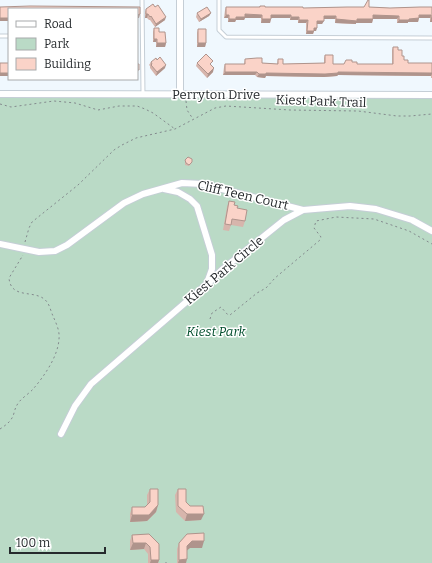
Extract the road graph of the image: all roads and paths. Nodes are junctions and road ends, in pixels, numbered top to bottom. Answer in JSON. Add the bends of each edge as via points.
{"nodes":[{"id":1,"x":142,"y":0,"type":"edge"},
{"id":2,"x":180,"y":0,"type":"edge"},
{"id":3,"x":219,"y":0,"type":"edge"},
{"id":4,"x":138,"y":36,"type":"edge"},
{"id":5,"x":142,"y":36,"type":"junction"},
{"id":6,"x":432,"y":38,"type":"edge"},
{"id":7,"x":0,"y":94,"type":"edge"},
{"id":8,"x":180,"y":94,"type":"junction"},
{"id":9,"x":143,"y":95,"type":"junction"},
{"id":10,"x":432,"y":95,"type":"edge"},
{"id":11,"x":186,"y":98,"type":"dead end"},
{"id":12,"x":0,"y":104,"type":"edge"},
{"id":13,"x":432,"y":114,"type":"edge"},
{"id":14,"x":193,"y":119,"type":"junction"},
{"id":15,"x":175,"y":129,"type":"junction"},
{"id":16,"x":160,"y":189,"type":"junction"},
{"id":17,"x":303,"y":210,"type":"junction"},
{"id":18,"x":432,"y":231,"type":"edge"},
{"id":19,"x":0,"y":244,"type":"edge"},
{"id":20,"x":25,"y":244,"type":"dead end"},
{"id":21,"x":432,"y":244,"type":"edge"},
{"id":22,"x":23,"y":253,"type":"dead end"},
{"id":23,"x":207,"y":284,"type":"junction"},
{"id":24,"x":210,"y":319,"type":"dead end"},
{"id":25,"x":0,"y":429,"type":"edge"},
{"id":26,"x":61,"y":434,"type":"dead end"}],
"edges":[{"from":1,"to":5,"type":"lane"},
{"from":2,"to":8,"type":"street"},
{"from":3,"to":6,"type":"lane","via":[[220,30],[226,37]]},
{"from":4,"to":5,"type":"lane"},
{"from":5,"to":9,"type":"lane"},
{"from":7,"to":9,"type":"street","name":"Perryton Drive"},
{"from":8,"to":9,"type":"street","name":"Perryton Drive"},
{"from":8,"to":10,"type":"street","name":"Perryton Drive"},
{"from":11,"to":14,"type":"path","via":[[187,110]]},
{"from":12,"to":15,"type":"path","via":[[11,107],[54,101],[76,103],[98,110],[138,106]]},
{"from":13,"to":14,"type":"path","name":"Kiest Park Trail","via":[[397,116],[358,110],[290,110],[226,106],[215,108]]},
{"from":14,"to":15,"type":"path","name":"Kiest Park Trail"},
{"from":15,"to":20,"type":"path","name":"Kiest Park Trail","via":[[136,138],[114,150],[78,185],[32,222]]},
{"from":16,"to":17,"type":"street","name":"Cliff Teen Court","via":[[182,183],[203,184]]},
{"from":16,"to":19,"type":"street","name":"Cliff Teen Court","via":[[124,203],[55,251],[39,252]]},
{"from":16,"to":23,"type":"street","name":"Cliff Teen Court","via":[[178,192],[197,206],[212,255],[212,269]]},
{"from":17,"to":18,"type":"street","name":"Kiest Park Circle","via":[[350,206],[376,209],[412,220]]},
{"from":17,"to":23,"type":"street","name":"Kiest Park Circle","via":[[284,220]]},
{"from":21,"to":24,"type":"path","via":[[409,231],[374,220],[336,217],[316,221],[314,228],[321,237],[320,240],[230,315],[221,307],[212,313]]},
{"from":22,"to":25,"type":"path","via":[[9,278],[11,286],[21,293],[38,296],[48,302],[57,325],[59,340],[44,374],[17,404],[11,420]]},
{"from":23,"to":26,"type":"street","name":"Kiest Park Circle","via":[[91,384],[75,406]]}]}
